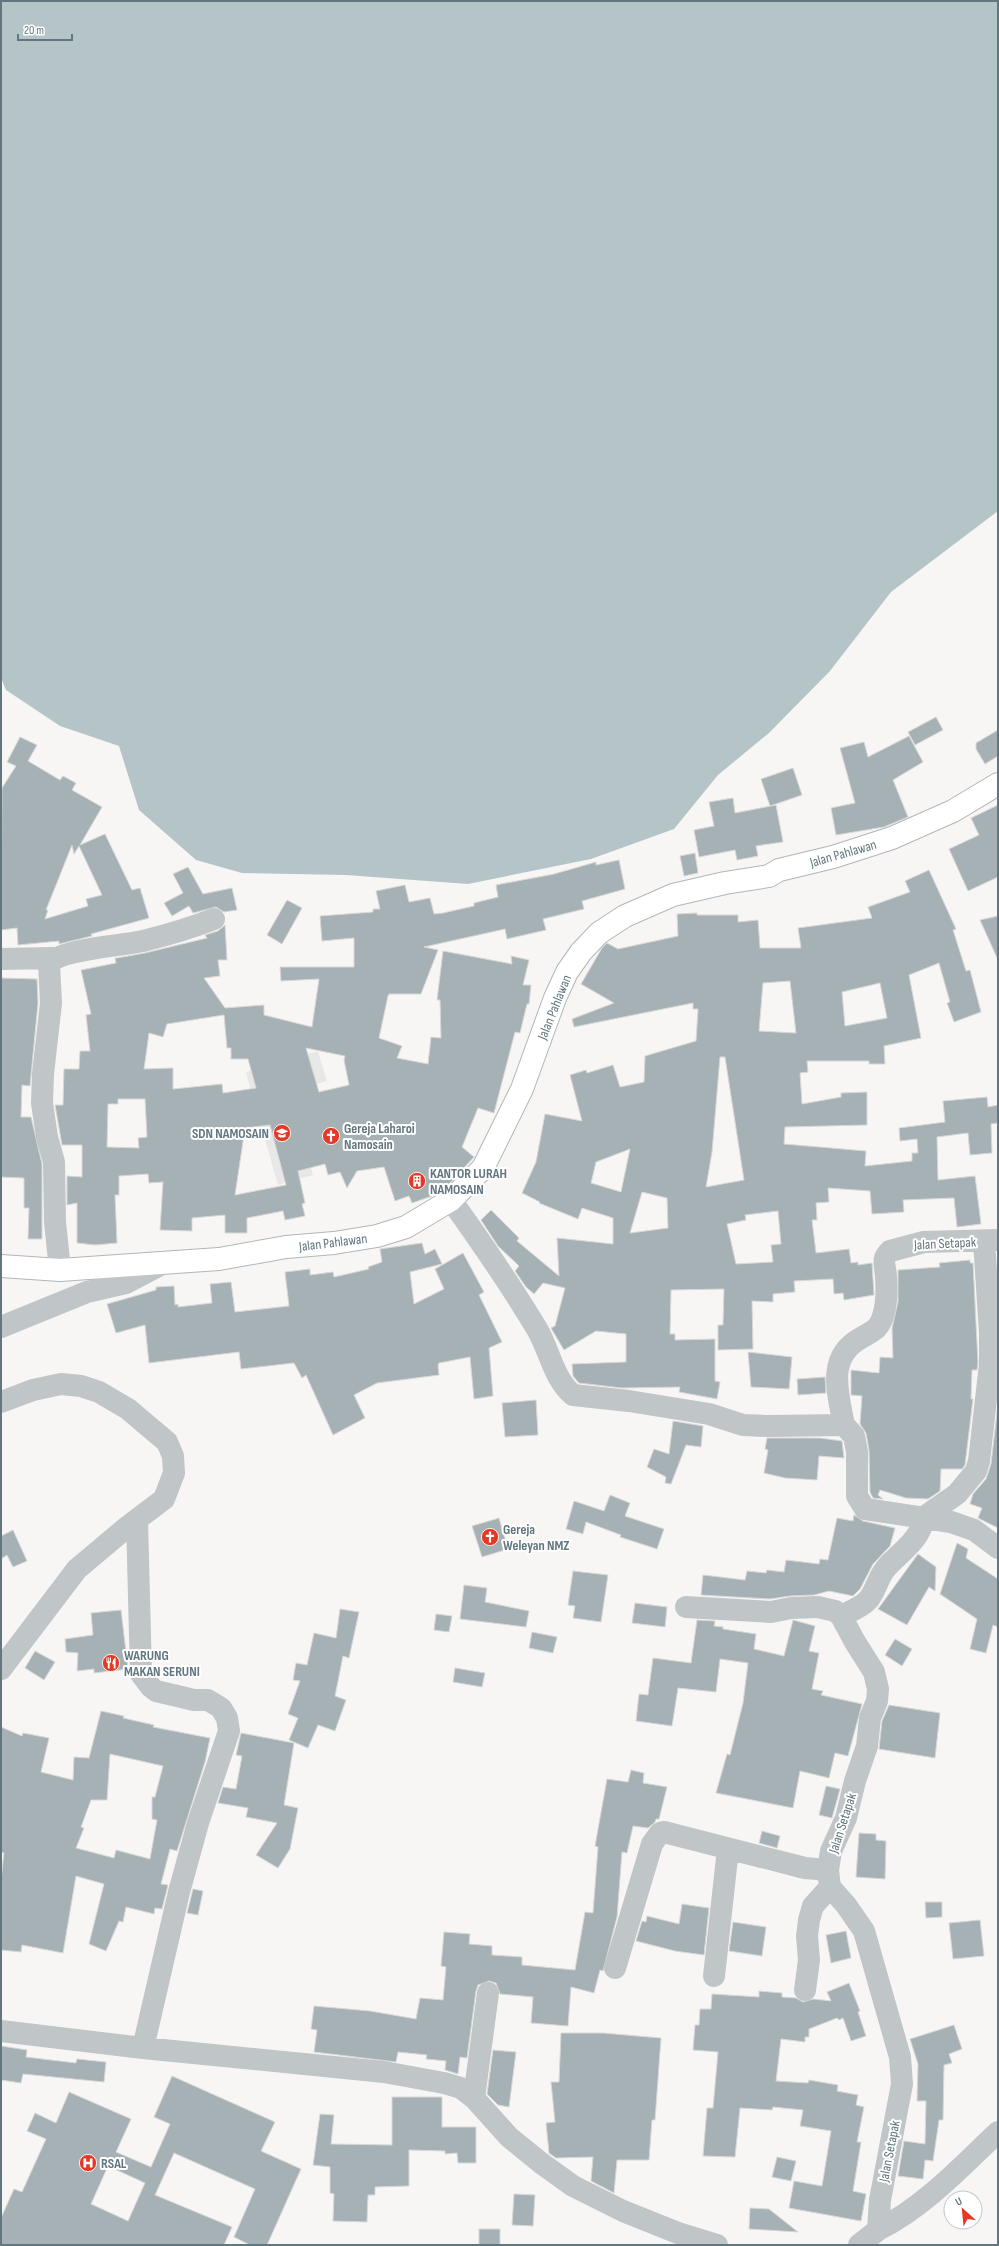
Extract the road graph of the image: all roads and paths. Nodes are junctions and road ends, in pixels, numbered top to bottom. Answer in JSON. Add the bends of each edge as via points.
{"nodes":[{"id":1,"x":998,"y":784,"type":"edge"},
{"id":2,"x":214,"y":919,"type":"dead end"},
{"id":3,"x":54,"y":958,"type":"junction"},
{"id":4,"x":1,"y":959,"type":"edge"},
{"id":5,"x":451,"y":1200,"type":"junction"},
{"id":6,"x":991,"y":1240,"type":"edge"},
{"id":7,"x":164,"y":1263,"type":"junction"},
{"id":8,"x":1,"y":1266,"type":"edge"},
{"id":9,"x":60,"y":1270,"type":"junction"},
{"id":10,"x":1,"y":1327,"type":"edge"},
{"id":11,"x":1,"y":1402,"type":"edge"},
{"id":12,"x":844,"y":1425,"type":"junction"},
{"id":13,"x":924,"y":1517,"type":"junction"},
{"id":14,"x":137,"y":1520,"type":"junction"},
{"id":15,"x":998,"y":1548,"type":"edge"},
{"id":16,"x":686,"y":1607,"type":"dead end"},
{"id":17,"x":841,"y":1616,"type":"junction"},
{"id":18,"x":1,"y":1669,"type":"edge"},
{"id":19,"x":728,"y":1849,"type":"junction"},
{"id":20,"x":829,"y":1879,"type":"junction"},
{"id":21,"x":615,"y":1968,"type":"dead end"},
{"id":22,"x":714,"y":1976,"type":"dead end"},
{"id":23,"x":804,"y":1990,"type":"dead end"},
{"id":24,"x":488,"y":1993,"type":"dead end"},
{"id":25,"x":1,"y":2030,"type":"edge"},
{"id":26,"x":143,"y":2048,"type":"junction"},
{"id":27,"x":474,"y":2098,"type":"junction"},
{"id":28,"x":998,"y":2132,"type":"edge"},
{"id":29,"x":878,"y":2230,"type":"junction"},
{"id":30,"x":717,"y":2245,"type":"edge"},
{"id":31,"x":859,"y":2245,"type":"edge"}],
"edges":[{"from":1,"to":5,"type":"highway","name":"Jalan Pahlawan","via":[[953,811],[892,838],[779,870],[769,876],[673,894],[625,916],[599,933],[567,972],[522,1089],[483,1168]]},
{"from":2,"to":3,"type":"street","via":[[144,941]]},
{"from":3,"to":4,"type":"street"},
{"from":3,"to":9,"type":"street","via":[[49,963],[51,1003],[42,1103],[47,1138],[54,1162],[55,1222]]},
{"from":5,"to":7,"type":"highway","name":"Jalan Pahlawan","via":[[406,1227],[377,1236]]},
{"from":5,"to":12,"type":"street","via":[[511,1285],[540,1334],[560,1382],[572,1395],[709,1414],[743,1424]]},
{"from":6,"to":12,"type":"street","name":"Jalan Setapak","via":[[924,1242],[890,1251],[884,1258],[886,1305],[879,1325],[872,1333],[852,1343],[843,1352],[838,1363],[837,1386]]},
{"from":6,"to":13,"type":"street","name":"Jalan Setapak","via":[[990,1364],[979,1461],[976,1471],[957,1494]]},
{"from":7,"to":9,"type":"highway","name":"Jalan Pahlawan"},
{"from":7,"to":10,"type":"street","via":[[126,1283],[87,1292]]},
{"from":8,"to":9,"type":"highway","name":"Jalan Pahlawan"},
{"from":11,"to":14,"type":"street","via":[[33,1390],[61,1384],[81,1386],[99,1392],[128,1409],[166,1442],[173,1456],[174,1473],[170,1489],[164,1499]]},
{"from":12,"to":13,"type":"street","via":[[854,1436],[857,1452],[857,1496],[865,1509]]},
{"from":13,"to":15,"type":"street","via":[[974,1530]]},
{"from":13,"to":17,"type":"street","via":[[916,1537],[886,1568],[868,1600]]},
{"from":14,"to":18,"type":"street","via":[[77,1569]]},
{"from":14,"to":26,"type":"street","via":[[141,1674],[156,1691],[194,1700],[208,1700],[221,1708],[227,1718],[228,1731],[179,1892]]},
{"from":16,"to":17,"type":"street","via":[[772,1612],[818,1606],[835,1611]]},
{"from":17,"to":20,"type":"street","name":"Jalan Setapak","via":[[874,1672],[878,1689],[877,1701],[870,1718],[867,1746],[846,1818],[831,1851]]},
{"from":19,"to":20,"type":"street","via":[[805,1868]]},
{"from":19,"to":21,"type":"street","via":[[664,1832],[656,1837]]},
{"from":19,"to":22,"type":"street"},
{"from":20,"to":23,"type":"street","via":[[808,1920],[809,1960]]},
{"from":20,"to":29,"type":"street","name":"Jalan Setapak","via":[[864,1931],[902,2070],[901,2090],[880,2200]]},
{"from":24,"to":27,"type":"street"},
{"from":25,"to":26,"type":"street"},
{"from":26,"to":27,"type":"street","via":[[424,2078],[461,2088]]},
{"from":27,"to":30,"type":"street","via":[[509,2137],[573,2186],[678,2234]]},
{"from":28,"to":29,"type":"street","via":[[949,2179],[911,2209]]},
{"from":29,"to":31,"type":"street"}]}
